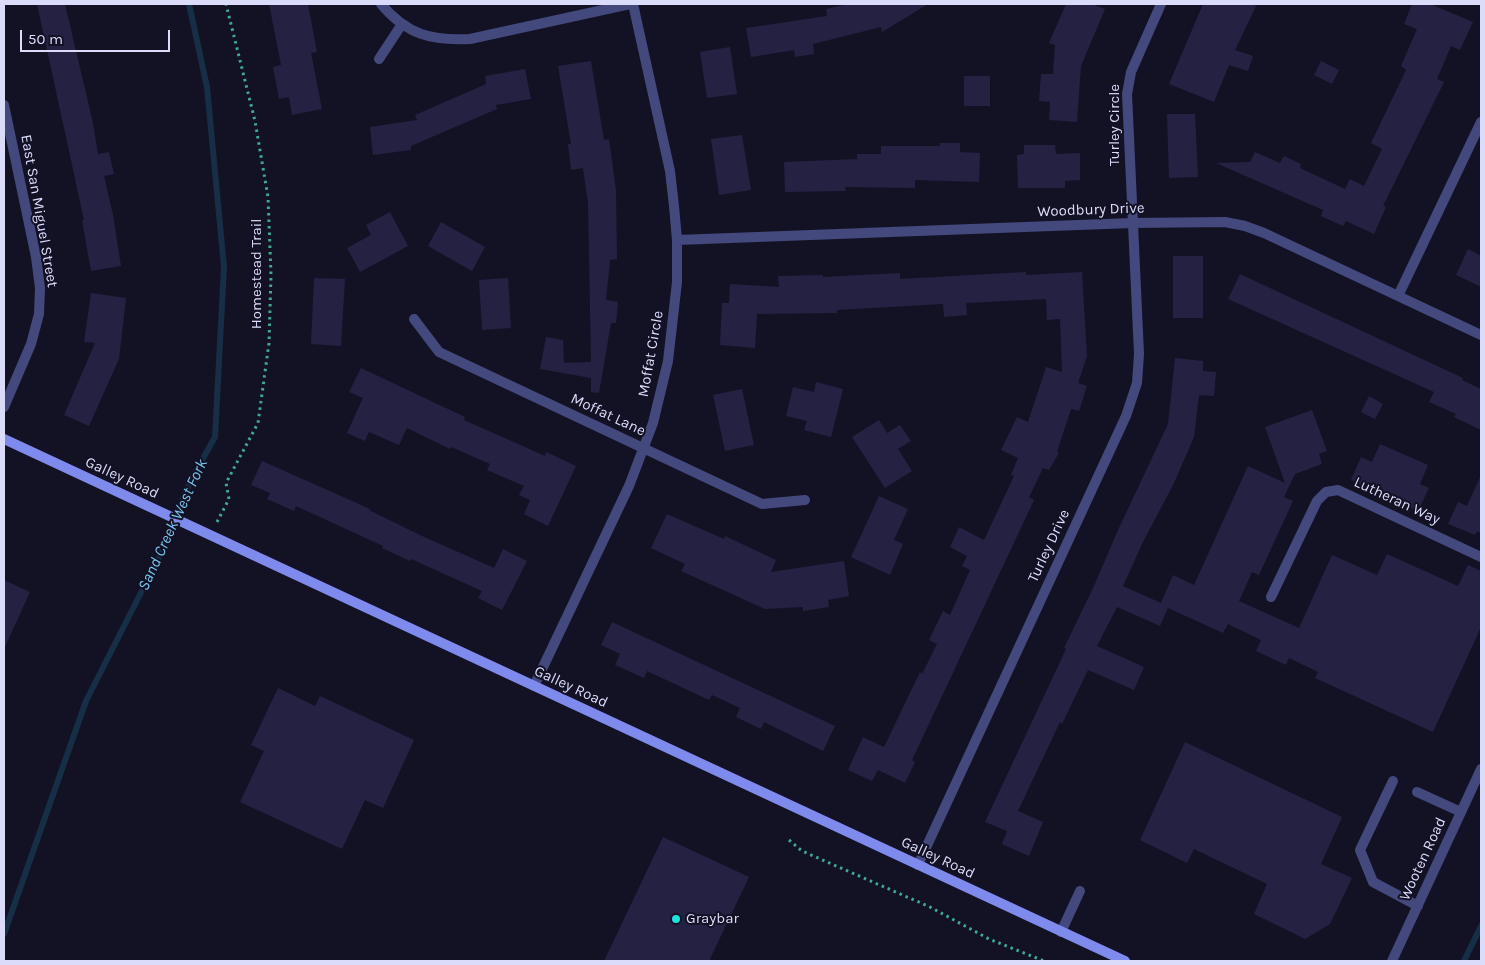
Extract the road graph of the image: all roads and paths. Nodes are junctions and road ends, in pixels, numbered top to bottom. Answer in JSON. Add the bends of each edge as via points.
{"nodes":[{"id":1,"x":226,"y":4,"type":"edge"},
{"id":2,"x":381,"y":4,"type":"edge"},
{"id":3,"x":632,"y":4,"type":"edge"},
{"id":4,"x":1161,"y":4,"type":"edge"},
{"id":5,"x":402,"y":24,"type":"junction"},
{"id":6,"x":379,"y":59,"type":"dead end"},
{"id":7,"x":4,"y":105,"type":"edge"},
{"id":8,"x":1481,"y":122,"type":"edge"},
{"id":9,"x":1132,"y":223,"type":"junction"},
{"id":10,"x":676,"y":240,"type":"junction"},
{"id":11,"x":1398,"y":296,"type":"junction"},
{"id":12,"x":414,"y":319,"type":"dead end"},
{"id":13,"x":1481,"y":335,"type":"edge"},
{"id":14,"x":4,"y":406,"type":"edge"},
{"id":15,"x":4,"y":439,"type":"edge"},
{"id":16,"x":644,"y":448,"type":"junction"},
{"id":17,"x":806,"y":500,"type":"dead end"},
{"id":18,"x":210,"y":536,"type":"junction"},
{"id":19,"x":1481,"y":556,"type":"edge"},
{"id":20,"x":1271,"y":597,"type":"dead end"},
{"id":21,"x":534,"y":686,"type":"junction"},
{"id":22,"x":1481,"y":769,"type":"edge"},
{"id":23,"x":1394,"y":781,"type":"dead end"},
{"id":24,"x":1417,"y":792,"type":"dead end"},
{"id":25,"x":1461,"y":812,"type":"junction"},
{"id":26,"x":789,"y":840,"type":"dead end"},
{"id":27,"x":918,"y":865,"type":"junction"},
{"id":28,"x":1080,"y":891,"type":"dead end"},
{"id":29,"x":1418,"y":906,"type":"junction"},
{"id":30,"x":1061,"y":932,"type":"junction"},
{"id":31,"x":1044,"y":961,"type":"edge"},
{"id":32,"x":1125,"y":961,"type":"edge"},
{"id":33,"x":1392,"y":961,"type":"edge"}],
"edges":[{"from":1,"to":18,"type":"path","name":"Homestead Trail","via":[[255,121],[268,197],[271,284],[269,343],[258,424],[226,483],[229,499]]},
{"from":2,"to":5,"type":"street"},
{"from":3,"to":5,"type":"street","via":[[470,39],[447,40],[425,36]]},
{"from":3,"to":10,"type":"street","name":"Moffat Circle","via":[[670,171]]},
{"from":4,"to":9,"type":"street","name":"Turley Circle","via":[[1130,72],[1127,94]]},
{"from":5,"to":6,"type":"street"},
{"from":7,"to":14,"type":"street","name":"East San Miguel Street","via":[[40,288],[39,314],[32,344]]},
{"from":8,"to":11,"type":"street"},
{"from":9,"to":10,"type":"street","name":"Woodbury Drive"},
{"from":9,"to":11,"type":"street","name":"Woodbury Drive","via":[[1225,222],[1245,226]]},
{"from":9,"to":27,"type":"street","name":"Turley Drive","via":[[1139,354],[1137,384],[1126,416]]},
{"from":10,"to":16,"type":"street","name":"Moffat Circle","via":[[677,282],[668,361],[654,423]]},
{"from":11,"to":13,"type":"street","name":"Woodbury Drive"},
{"from":12,"to":16,"type":"street","name":"Moffat Lane","via":[[439,352]]},
{"from":15,"to":18,"type":"main road","name":"Galley Road"},
{"from":16,"to":17,"type":"street","name":"Moffat Lane","via":[[762,504]]},
{"from":16,"to":21,"type":"street","name":"Moffat Circle"},
{"from":18,"to":21,"type":"main road","name":"Galley Road"},
{"from":19,"to":20,"type":"street","name":"Lutheran Way","via":[[1338,490],[1326,492],[1317,501]]},
{"from":21,"to":27,"type":"main road","name":"Galley Road"},
{"from":22,"to":25,"type":"street","name":"Wooten Road"},
{"from":23,"to":29,"type":"street","via":[[1360,850],[1373,882]]},
{"from":24,"to":25,"type":"street"},
{"from":25,"to":29,"type":"street","name":"Wooten Road"},
{"from":26,"to":31,"type":"path","via":[[802,851],[930,907],[989,939]]},
{"from":27,"to":30,"type":"main road","name":"Galley Road"},
{"from":28,"to":30,"type":"street"},
{"from":29,"to":33,"type":"street","name":"Wooten Road"},
{"from":30,"to":32,"type":"main road","name":"Galley Road"}]}
